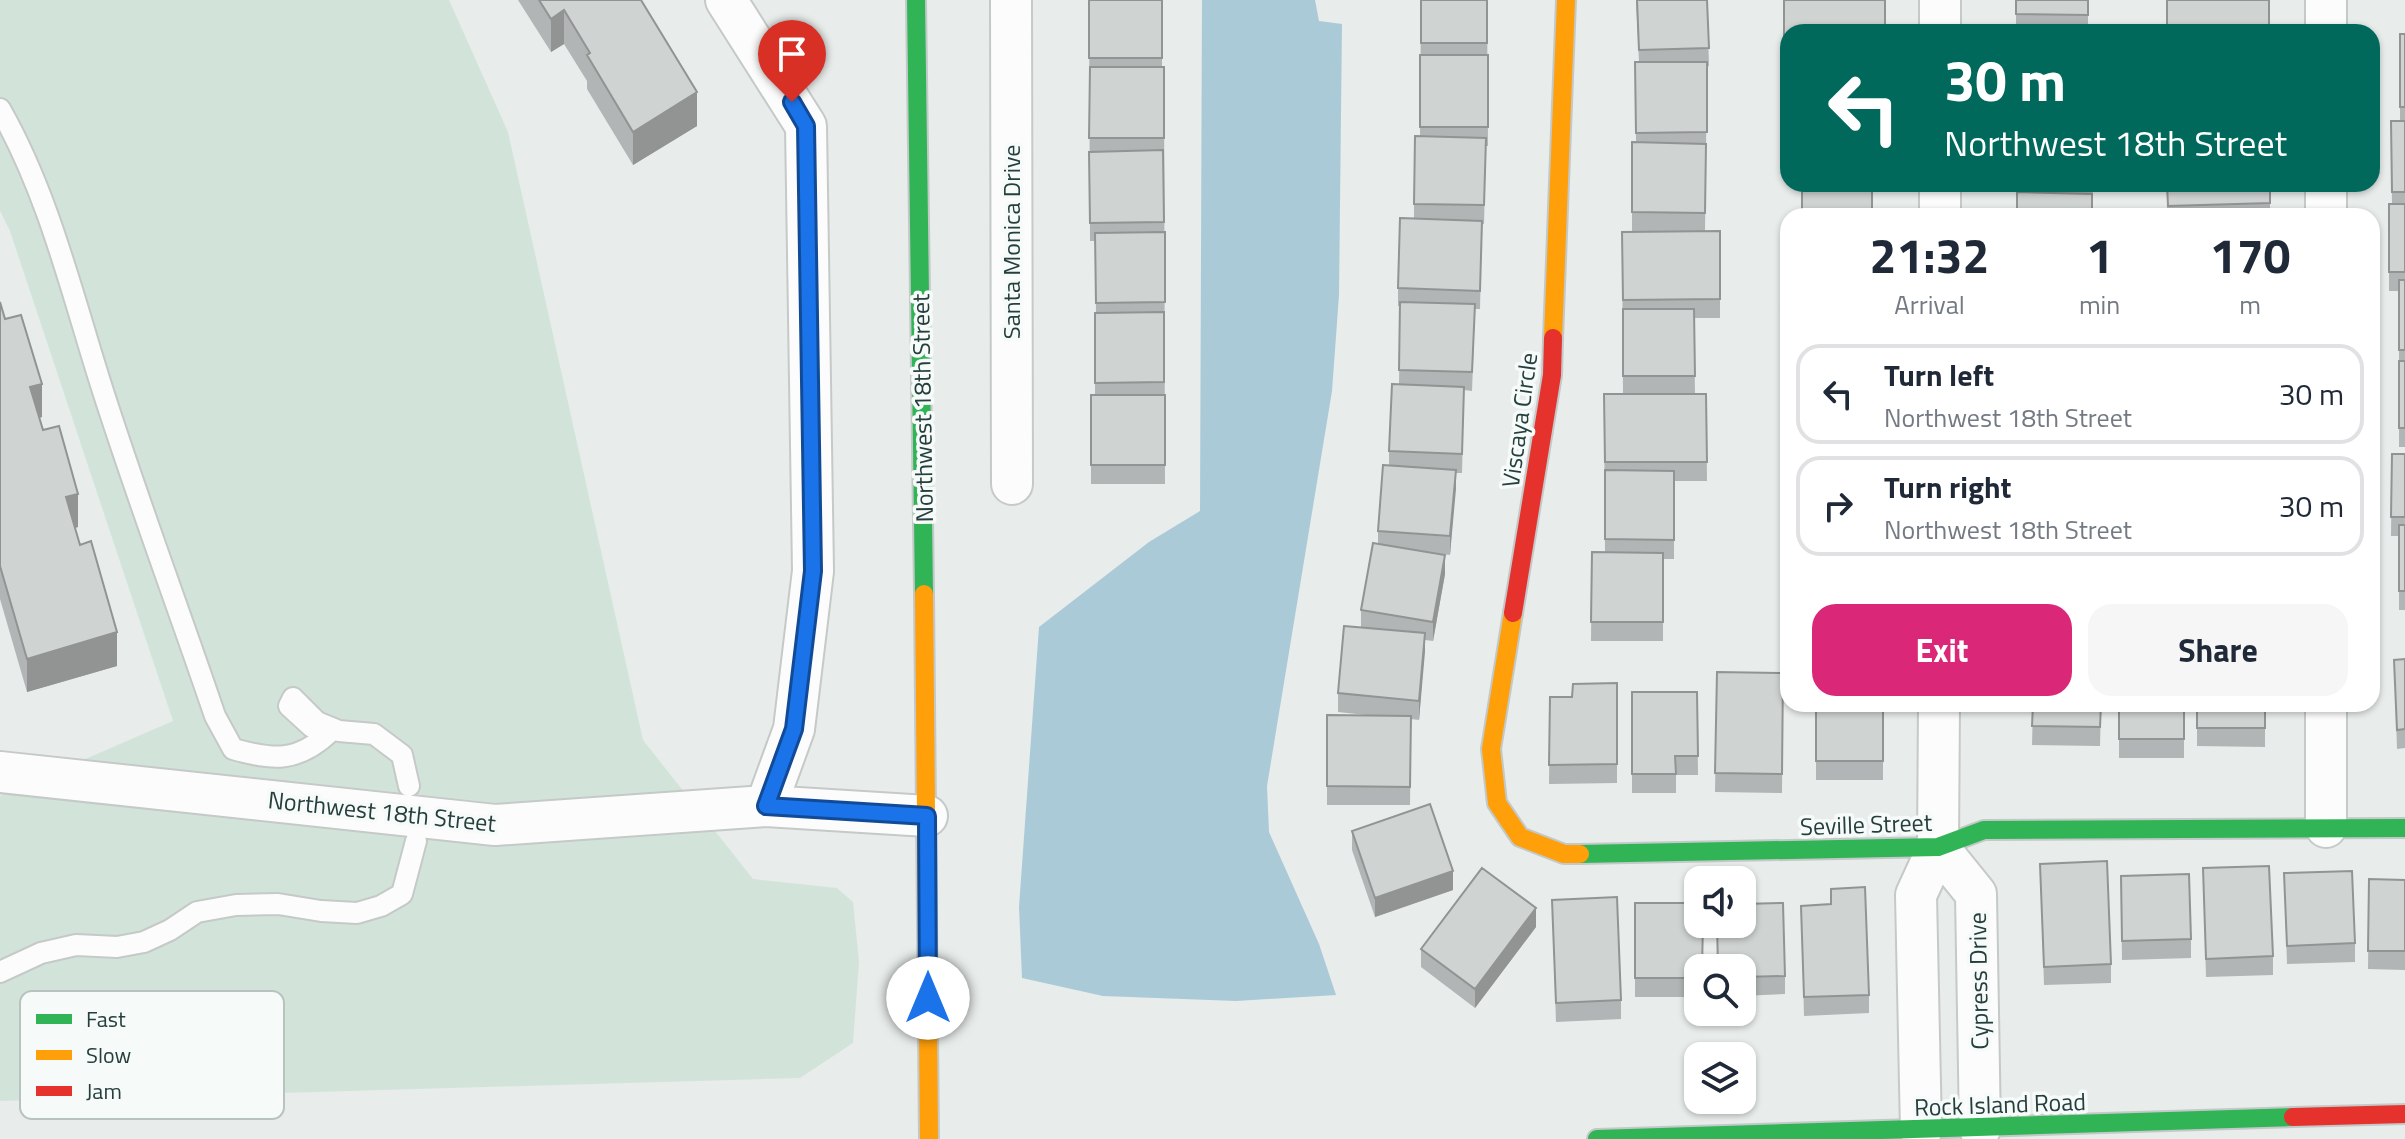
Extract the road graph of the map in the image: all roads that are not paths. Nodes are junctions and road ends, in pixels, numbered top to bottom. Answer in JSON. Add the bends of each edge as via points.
{"nodes":[{"id":1,"x":726,"y":0,"type":"edge"},
{"id":2,"x":916,"y":0,"type":"edge"},
{"id":3,"x":1011,"y":0,"type":"edge"},
{"id":4,"x":1566,"y":0,"type":"edge"},
{"id":5,"x":1940,"y":0,"type":"edge"},
{"id":6,"x":2326,"y":0,"type":"edge"},
{"id":7,"x":1940,"y":24,"type":"edge"},
{"id":8,"x":2326,"y":24,"type":"edge"},
{"id":9,"x":0,"y":109,"type":"edge"},
{"id":10,"x":1012,"y":484,"type":"dead end"},
{"id":11,"x":1939,"y":712,"type":"edge"},
{"id":12,"x":2326,"y":712,"type":"edge"},
{"id":13,"x":0,"y":772,"type":"edge"},
{"id":14,"x":409,"y":786,"type":"dead end"},
{"id":15,"x":766,"y":806,"type":"junction"},
{"id":16,"x":927,"y":816,"type":"junction"},
{"id":17,"x":2326,"y":827,"type":"junction"},
{"id":18,"x":2405,"y":828,"type":"edge"},
{"id":19,"x":1520,"y":837,"type":"joint"},
{"id":20,"x":416,"y":841,"type":"dead end"},
{"id":21,"x":1938,"y":847,"type":"junction"},
{"id":22,"x":0,"y":972,"type":"edge"},
{"id":23,"x":2405,"y":1114,"type":"edge"},
{"id":24,"x":1980,"y":1129,"type":"junction"},
{"id":25,"x":1921,"y":1131,"type":"junction"},
{"id":26,"x":929,"y":1139,"type":"edge"},
{"id":27,"x":1597,"y":1139,"type":"edge"}],
"edges":[{"from":1,"to":15,"type":"street","via":[[806,126],[813,571],[794,729]]},
{"from":2,"to":16,"type":"street","name":"Northwest 18th Street"},
{"from":3,"to":10,"type":"street","name":"Santa Monica Drive"},
{"from":4,"to":19,"type":"street","name":"Viscaya Circle","via":[[1552,375],[1491,749],[1497,803]]},
{"from":5,"to":7,"type":"street"},
{"from":6,"to":8,"type":"street"},
{"from":9,"to":14,"type":"lane","via":[[28,163],[215,716],[233,749],[264,758],[291,757],[317,744],[330,732],[312,727],[289,706],[293,698],[317,722],[339,731],[374,734],[402,755]]},
{"from":11,"to":21,"type":"street"},
{"from":12,"to":17,"type":"street"},
{"from":13,"to":15,"type":"street","name":"Northwest 18th Street","via":[[495,825]]},
{"from":15,"to":16,"type":"street","name":"Northwest 18th Street"},
{"from":16,"to":26,"type":"street","name":"Northwest 18th Street"},
{"from":17,"to":18,"type":"street","name":"Seville Street"},
{"from":17,"to":21,"type":"street","name":"Seville Street","via":[[1984,830]]},
{"from":19,"to":21,"type":"street","name":"Seville Street","via":[[1564,854]]},
{"from":20,"to":22,"type":"lane","via":[[402,894],[381,906],[357,913],[236,905],[197,912],[144,942],[76,945],[41,953]]},
{"from":21,"to":24,"type":"street","name":"Cypress Drive","via":[[1976,894]]},
{"from":21,"to":25,"type":"street","via":[[1916,895]]},
{"from":23,"to":24,"type":"street","name":"Rock Island Road"},
{"from":24,"to":25,"type":"street","name":"Rock Island Road"},
{"from":25,"to":27,"type":"street","name":"Rock Island Road"}]}
